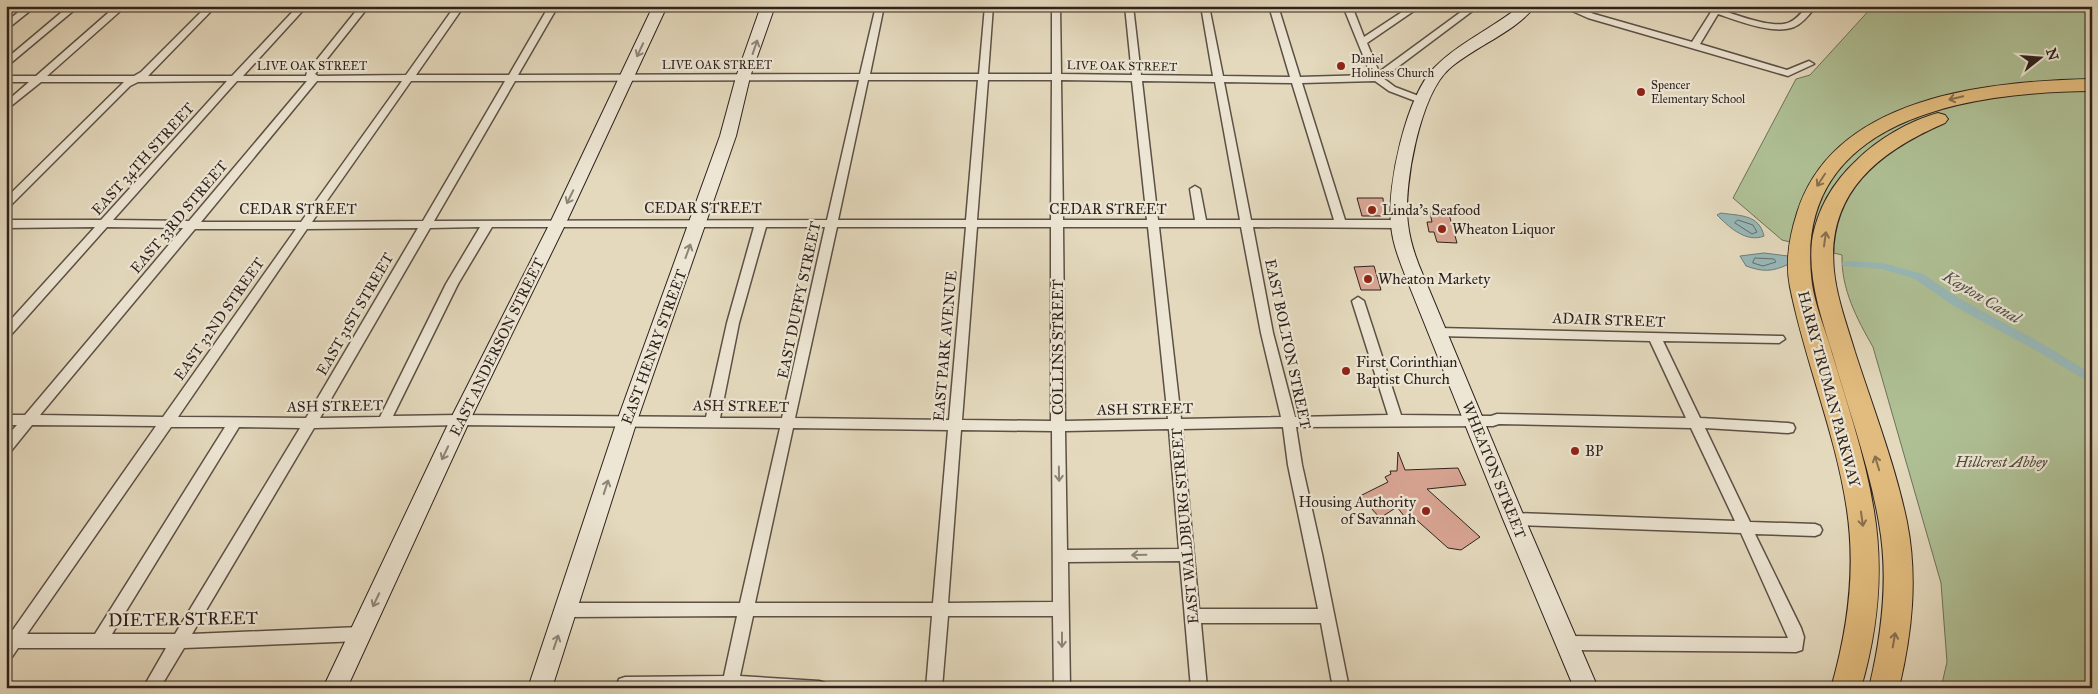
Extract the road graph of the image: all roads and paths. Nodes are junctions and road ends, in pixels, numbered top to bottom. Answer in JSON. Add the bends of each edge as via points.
{"nodes":[{"id":1,"x":32,"y":6,"type":"edge"},
{"id":2,"x":75,"y":6,"type":"edge"},
{"id":3,"x":122,"y":6,"type":"edge"},
{"id":4,"x":212,"y":6,"type":"edge"},
{"id":5,"x":303,"y":6,"type":"edge"},
{"id":6,"x":365,"y":6,"type":"edge"},
{"id":7,"x":460,"y":6,"type":"edge"},
{"id":8,"x":554,"y":6,"type":"edge"},
{"id":9,"x":660,"y":6,"type":"edge"},
{"id":10,"x":768,"y":6,"type":"edge"},
{"id":11,"x":880,"y":6,"type":"edge"},
{"id":12,"x":989,"y":6,"type":"edge"},
{"id":13,"x":1056,"y":6,"type":"edge"},
{"id":14,"x":1129,"y":6,"type":"edge"},
{"id":15,"x":1204,"y":6,"type":"edge"},
{"id":16,"x":1273,"y":6,"type":"edge"},
{"id":17,"x":1347,"y":6,"type":"edge"},
{"id":18,"x":1417,"y":6,"type":"edge"},
{"id":19,"x":1475,"y":6,"type":"edge"},
{"id":20,"x":1529,"y":6,"type":"edge"},
{"id":21,"x":1566,"y":6,"type":"edge"},
{"id":22,"x":1702,"y":6,"type":"edge"},
{"id":23,"x":1812,"y":6,"type":"edge"},
{"id":24,"x":1718,"y":8,"type":"edge"},
{"id":25,"x":6,"y":28,"type":"edge"},
{"id":26,"x":1364,"y":42,"type":"junction"},
{"id":27,"x":1694,"y":46,"type":"junction"},
{"id":28,"x":6,"y":64,"type":"edge"},
{"id":29,"x":1809,"y":64,"type":"dead end"},
{"id":30,"x":1376,"y":76,"type":"junction"},
{"id":31,"x":627,"y":77,"type":"junction"},
{"id":32,"x":38,"y":78,"type":"junction"},
{"id":33,"x":137,"y":78,"type":"junction"},
{"id":34,"x":235,"y":78,"type":"junction"},
{"id":35,"x":315,"y":78,"type":"junction"},
{"id":36,"x":408,"y":78,"type":"junction"},
{"id":37,"x":514,"y":78,"type":"junction"},
{"id":38,"x":742,"y":78,"type":"junction"},
{"id":39,"x":983,"y":78,"type":"junction"},
{"id":40,"x":1055,"y":78,"type":"junction"},
{"id":41,"x":6,"y":79,"type":"edge"},
{"id":42,"x":864,"y":79,"type":"junction"},
{"id":43,"x":1138,"y":79,"type":"junction"},
{"id":44,"x":1219,"y":79,"type":"junction"},
{"id":45,"x":1296,"y":80,"type":"junction"},
{"id":46,"x":2092,"y":85,"type":"edge"},
{"id":47,"x":2092,"y":95,"type":"edge"},
{"id":48,"x":1421,"y":100,"type":"junction"},
{"id":49,"x":6,"y":107,"type":"edge"},
{"id":50,"x":1195,"y":189,"type":"dead end"},
{"id":51,"x":6,"y":204,"type":"edge"},
{"id":52,"x":106,"y":223,"type":"junction"},
{"id":53,"x":558,"y":223,"type":"junction"},
{"id":54,"x":698,"y":223,"type":"junction"},
{"id":55,"x":761,"y":223,"type":"junction"},
{"id":56,"x":1057,"y":223,"type":"junction"},
{"id":57,"x":1248,"y":223,"type":"junction"},
{"id":58,"x":6,"y":224,"type":"edge"},
{"id":59,"x":305,"y":224,"type":"junction"},
{"id":60,"x":488,"y":224,"type":"junction"},
{"id":61,"x":832,"y":224,"type":"junction"},
{"id":62,"x":971,"y":224,"type":"junction"},
{"id":63,"x":1154,"y":224,"type":"junction"},
{"id":64,"x":1200,"y":224,"type":"junction"},
{"id":65,"x":1340,"y":224,"type":"junction"},
{"id":66,"x":1399,"y":224,"type":"junction"},
{"id":67,"x":192,"y":225,"type":"junction"},
{"id":68,"x":426,"y":225,"type":"junction"},
{"id":69,"x":1814,"y":287,"type":"junction"},
{"id":70,"x":1358,"y":301,"type":"dead end"},
{"id":71,"x":1438,"y":332,"type":"junction"},
{"id":72,"x":6,"y":333,"type":"edge"},
{"id":73,"x":1655,"y":338,"type":"junction"},
{"id":74,"x":1778,"y":339,"type":"dead end"},
{"id":75,"x":6,"y":420,"type":"edge"},
{"id":76,"x":29,"y":420,"type":"junction"},
{"id":77,"x":460,"y":420,"type":"junction"},
{"id":78,"x":1396,"y":420,"type":"junction"},
{"id":79,"x":1474,"y":420,"type":"junction"},
{"id":80,"x":627,"y":421,"type":"junction"},
{"id":81,"x":167,"y":422,"type":"junction"},
{"id":82,"x":384,"y":422,"type":"junction"},
{"id":83,"x":712,"y":422,"type":"junction"},
{"id":84,"x":1289,"y":422,"type":"junction"},
{"id":85,"x":235,"y":423,"type":"junction"},
{"id":86,"x":310,"y":423,"type":"junction"},
{"id":87,"x":788,"y":423,"type":"junction"},
{"id":88,"x":955,"y":423,"type":"junction"},
{"id":89,"x":1696,"y":423,"type":"junction"},
{"id":90,"x":1175,"y":425,"type":"junction"},
{"id":91,"x":1058,"y":426,"type":"junction"},
{"id":92,"x":1788,"y":428,"type":"dead end"},
{"id":93,"x":6,"y":447,"type":"edge"},
{"id":94,"x":1514,"y":519,"type":"junction"},
{"id":95,"x":1745,"y":527,"type":"junction"},
{"id":96,"x":1815,"y":530,"type":"dead end"},
{"id":97,"x":1188,"y":555,"type":"junction"},
{"id":98,"x":1061,"y":556,"type":"junction"},
{"id":99,"x":1062,"y":609,"type":"junction"},
{"id":100,"x":567,"y":610,"type":"junction"},
{"id":101,"x":746,"y":610,"type":"junction"},
{"id":102,"x":940,"y":610,"type":"junction"},
{"id":103,"x":1194,"y":616,"type":"junction"},
{"id":104,"x":1326,"y":616,"type":"junction"},
{"id":105,"x":360,"y":634,"type":"junction"},
{"id":106,"x":100,"y":640,"type":"junction"},
{"id":107,"x":178,"y":641,"type":"junction"},
{"id":108,"x":1567,"y":644,"type":"junction"},
{"id":109,"x":9,"y":645,"type":"edge"},
{"id":110,"x":730,"y":685,"type":"edge"},
{"id":111,"x":151,"y":688,"type":"edge"},
{"id":112,"x":335,"y":688,"type":"edge"},
{"id":113,"x":540,"y":688,"type":"edge"},
{"id":114,"x":624,"y":688,"type":"edge"},
{"id":115,"x":819,"y":688,"type":"edge"},
{"id":116,"x":934,"y":688,"type":"edge"},
{"id":117,"x":1062,"y":688,"type":"edge"},
{"id":118,"x":1199,"y":688,"type":"edge"},
{"id":119,"x":1341,"y":688,"type":"edge"},
{"id":120,"x":1586,"y":688,"type":"edge"},
{"id":121,"x":1846,"y":688,"type":"edge"},
{"id":122,"x":1884,"y":688,"type":"edge"}],
"edges":[{"from":1,"to":25,"type":"street"},
{"from":2,"to":28,"type":"street"},
{"from":3,"to":32,"type":"street"},
{"from":4,"to":33,"type":"street"},
{"from":5,"to":34,"type":"street","name":"EAST 34TH STREET"},
{"from":6,"to":35,"type":"street","name":"EAST 33RD STREET","via":[[310,74]]},
{"from":7,"to":36,"type":"street","name":"EAST 32ND STREET"},
{"from":8,"to":37,"type":"street","name":"EAST 31ST STREET"},
{"from":9,"to":31,"type":"main road","name":"EAST ANDERSON STREET","one_way":true},
{"from":38,"to":10,"type":"main road","name":"EAST HENRY STREET","one_way":true},
{"from":11,"to":42,"type":"street","name":"EAST DUFFY STREET"},
{"from":12,"to":39,"type":"street","name":"EAST PARK AVENUE"},
{"from":13,"to":40,"type":"street","name":"COLLINS STREET"},
{"from":14,"to":43,"type":"street","name":"EAST WALDBURG STREET"},
{"from":15,"to":44,"type":"street","name":"EAST BOLTON STREET"},
{"from":16,"to":45,"type":"street"},
{"from":17,"to":26,"type":"street"},
{"from":18,"to":26,"type":"street"},
{"from":19,"to":30,"type":"street"},
{"from":20,"to":48,"type":"main road","name":"WHEATON STREET","via":[[1442,68]]},
{"from":21,"to":27,"type":"street"},
{"from":22,"to":24,"type":"street"},
{"from":23,"to":24,"type":"street","via":[[1795,23],[1780,26]]},
{"from":24,"to":27,"type":"street"},
{"from":26,"to":30,"type":"street"},
{"from":27,"to":29,"type":"street","via":[[1788,73]]},
{"from":30,"to":45,"type":"street","name":"LIVE OAK STREET"},
{"from":30,"to":48,"type":"street","via":[[1392,89]]},
{"from":31,"to":37,"type":"street","name":"LIVE OAK STREET"},
{"from":31,"to":38,"type":"street","name":"LIVE OAK STREET"},
{"from":31,"to":53,"type":"main road","name":"EAST ANDERSON STREET","one_way":true},
{"from":32,"to":33,"type":"street","name":"LIVE OAK STREET"},
{"from":32,"to":41,"type":"street","name":"LIVE OAK STREET"},
{"from":32,"to":49,"type":"street"},
{"from":33,"to":34,"type":"street","name":"LIVE OAK STREET"},
{"from":33,"to":51,"type":"street","via":[[127,84]]},
{"from":34,"to":35,"type":"street","name":"LIVE OAK STREET"},
{"from":34,"to":52,"type":"street","name":"EAST 34TH STREET"},
{"from":35,"to":36,"type":"street","name":"LIVE OAK STREET"},
{"from":35,"to":67,"type":"street","name":"EAST 33RD STREET"},
{"from":36,"to":37,"type":"street","name":"LIVE OAK STREET"},
{"from":36,"to":59,"type":"street","name":"EAST 32ND STREET"},
{"from":37,"to":68,"type":"street","name":"EAST 31ST STREET"},
{"from":38,"to":42,"type":"street","name":"LIVE OAK STREET"},
{"from":38,"to":54,"type":"main road","name":"EAST HENRY STREET","via":[[728,136]]},
{"from":39,"to":40,"type":"street","name":"LIVE OAK STREET"},
{"from":39,"to":42,"type":"street","name":"LIVE OAK STREET"},
{"from":39,"to":62,"type":"street","name":"EAST PARK AVENUE"},
{"from":40,"to":43,"type":"street","name":"LIVE OAK STREET"},
{"from":40,"to":56,"type":"street","name":"COLLINS STREET"},
{"from":42,"to":61,"type":"street","name":"EAST DUFFY STREET"},
{"from":43,"to":44,"type":"street","name":"LIVE OAK STREET"},
{"from":43,"to":63,"type":"street","name":"EAST WALDBURG STREET"},
{"from":44,"to":45,"type":"street","name":"LIVE OAK STREET"},
{"from":44,"to":57,"type":"street","name":"EAST BOLTON STREET"},
{"from":45,"to":65,"type":"street"},
{"from":46,"to":69,"type":"highway","name":"HARRY TRUMAN PARKWAY","one_way":true,"via":[[1968,95],[1898,117],[1861,138],[1831,166],[1810,199],[1800,238],[1799,261]]},
{"from":69,"to":47,"type":"highway","name":"HARRY TRUMAN PARKWAY","one_way":true,"via":[[1823,266],[1833,206],[1853,174],[1881,147],[1916,127],[1976,107],[2038,98]]},
{"from":48,"to":66,"type":"main road","name":"WHEATON STREET","via":[[1402,174]]},
{"from":50,"to":64,"type":"street"},
{"from":52,"to":58,"type":"street","name":"CEDAR STREET"},
{"from":52,"to":67,"type":"street","name":"CEDAR STREET"},
{"from":52,"to":72,"type":"street","name":"EAST 34TH STREET"},
{"from":53,"to":54,"type":"street","name":"CEDAR STREET"},
{"from":53,"to":60,"type":"street","name":"CEDAR STREET"},
{"from":53,"to":77,"type":"main road","name":"EAST ANDERSON STREET"},
{"from":54,"to":55,"type":"street","name":"CEDAR STREET"},
{"from":80,"to":54,"type":"main road","name":"EAST HENRY STREET","one_way":true},
{"from":55,"to":61,"type":"street","name":"CEDAR STREET"},
{"from":55,"to":83,"type":"street","via":[[733,322]]},
{"from":56,"to":62,"type":"street","name":"CEDAR STREET"},
{"from":56,"to":63,"type":"street","name":"CEDAR STREET"},
{"from":56,"to":91,"type":"street","name":"COLLINS STREET"},
{"from":57,"to":64,"type":"street","name":"CEDAR STREET"},
{"from":57,"to":65,"type":"street","name":"CEDAR STREET"},
{"from":57,"to":84,"type":"street","name":"EAST BOLTON STREET","via":[[1268,333]]},
{"from":59,"to":67,"type":"street","name":"CEDAR STREET"},
{"from":59,"to":68,"type":"street","name":"CEDAR STREET"},
{"from":59,"to":81,"type":"street","name":"EAST 32ND STREET"},
{"from":60,"to":68,"type":"street","name":"CEDAR STREET"},
{"from":60,"to":82,"type":"street","via":[[452,284]]},
{"from":61,"to":62,"type":"street","name":"CEDAR STREET"},
{"from":61,"to":87,"type":"street","name":"EAST DUFFY STREET"},
{"from":62,"to":88,"type":"street","name":"EAST PARK AVENUE"},
{"from":63,"to":64,"type":"street","name":"CEDAR STREET"},
{"from":63,"to":90,"type":"street","name":"EAST WALDBURG STREET"},
{"from":65,"to":66,"type":"street","name":"CEDAR STREET"},
{"from":66,"to":71,"type":"main road","name":"WHEATON STREET","via":[[1407,255]]},
{"from":67,"to":76,"type":"street","name":"EAST 33RD STREET"},
{"from":68,"to":86,"type":"street","name":"EAST 31ST STREET"},
{"from":69,"to":121,"type":"highway","name":"HARRY TRUMAN PARKWAY","one_way":true,"via":[[1864,533],[1866,583],[1863,618]]},
{"from":122,"to":69,"type":"highway","name":"HARRY TRUMAN PARKWAY","one_way":true,"via":[[1896,632],[1899,595],[1893,524],[1832,314]]},
{"from":70,"to":78,"type":"street"},
{"from":71,"to":73,"type":"street","name":"ADAIR STREET"},
{"from":71,"to":79,"type":"main road","name":"WHEATON STREET"},
{"from":73,"to":74,"type":"street","name":"ADAIR STREET"},
{"from":73,"to":89,"type":"street"},
{"from":75,"to":76,"type":"street","name":"ASH STREET"},
{"from":76,"to":81,"type":"street","name":"ASH STREET"},
{"from":76,"to":93,"type":"street","name":"EAST 33RD STREET"},
{"from":77,"to":80,"type":"street","name":"ASH STREET"},
{"from":77,"to":82,"type":"street","name":"ASH STREET"},
{"from":77,"to":105,"type":"main road","name":"EAST ANDERSON STREET","one_way":true},
{"from":78,"to":79,"type":"street","name":"ASH STREET"},
{"from":78,"to":84,"type":"street","name":"ASH STREET"},
{"from":79,"to":89,"type":"street","name":"ASH STREET"},
{"from":79,"to":94,"type":"main road","name":"WHEATON STREET"},
{"from":80,"to":83,"type":"street","name":"ASH STREET"},
{"from":100,"to":80,"type":"main road","name":"EAST HENRY STREET","one_way":true},
{"from":81,"to":85,"type":"street","name":"ASH STREET"},
{"from":81,"to":109,"type":"street","name":"EAST 32ND STREET"},
{"from":82,"to":86,"type":"street","name":"ASH STREET"},
{"from":83,"to":87,"type":"street","name":"ASH STREET"},
{"from":84,"to":90,"type":"street","name":"ASH STREET"},
{"from":84,"to":104,"type":"street","name":"EAST BOLTON STREET"},
{"from":85,"to":86,"type":"street","name":"ASH STREET"},
{"from":85,"to":106,"type":"street"},
{"from":86,"to":107,"type":"street","name":"EAST 31ST STREET"},
{"from":87,"to":88,"type":"street","name":"ASH STREET"},
{"from":87,"to":101,"type":"street","name":"EAST DUFFY STREET"},
{"from":88,"to":91,"type":"street","name":"ASH STREET"},
{"from":88,"to":102,"type":"street","name":"EAST PARK AVENUE"},
{"from":89,"to":92,"type":"street","name":"ASH STREET"},
{"from":89,"to":95,"type":"street"},
{"from":90,"to":91,"type":"street","name":"ASH STREET"},
{"from":90,"to":97,"type":"street","name":"EAST WALDBURG STREET"},
{"from":91,"to":98,"type":"street","name":"COLLINS STREET","one_way":true},
{"from":94,"to":95,"type":"street"},
{"from":94,"to":108,"type":"main road","name":"WHEATON STREET"},
{"from":95,"to":96,"type":"street"},
{"from":95,"to":108,"type":"street","via":[[1793,628],[1796,645]]},
{"from":97,"to":98,"type":"street","one_way":true},
{"from":97,"to":103,"type":"street","name":"EAST WALDBURG STREET"},
{"from":98,"to":99,"type":"street","name":"COLLINS STREET"},
{"from":99,"to":102,"type":"street"},
{"from":99,"to":117,"type":"street","name":"COLLINS STREET","one_way":true},
{"from":100,"to":101,"type":"street"},
{"from":113,"to":100,"type":"main road","name":"EAST HENRY STREET","one_way":true},
{"from":101,"to":102,"type":"street"},
{"from":101,"to":110,"type":"street","name":"EAST DUFFY STREET"},
{"from":102,"to":116,"type":"street","name":"EAST PARK AVENUE"},
{"from":103,"to":104,"type":"street"},
{"from":103,"to":118,"type":"street","name":"EAST WALDBURG STREET"},
{"from":104,"to":119,"type":"street","name":"EAST BOLTON STREET"},
{"from":105,"to":107,"type":"street","name":"DIETER STREET"},
{"from":105,"to":112,"type":"main road","name":"EAST ANDERSON STREET"},
{"from":106,"to":107,"type":"street","name":"DIETER STREET"},
{"from":106,"to":109,"type":"street","name":"DIETER STREET"},
{"from":107,"to":111,"type":"street","name":"EAST 31ST STREET"},
{"from":108,"to":120,"type":"main road","name":"WHEATON STREET"},
{"from":110,"to":114,"type":"street","via":[[625,684]]},
{"from":110,"to":115,"type":"street"}]}
